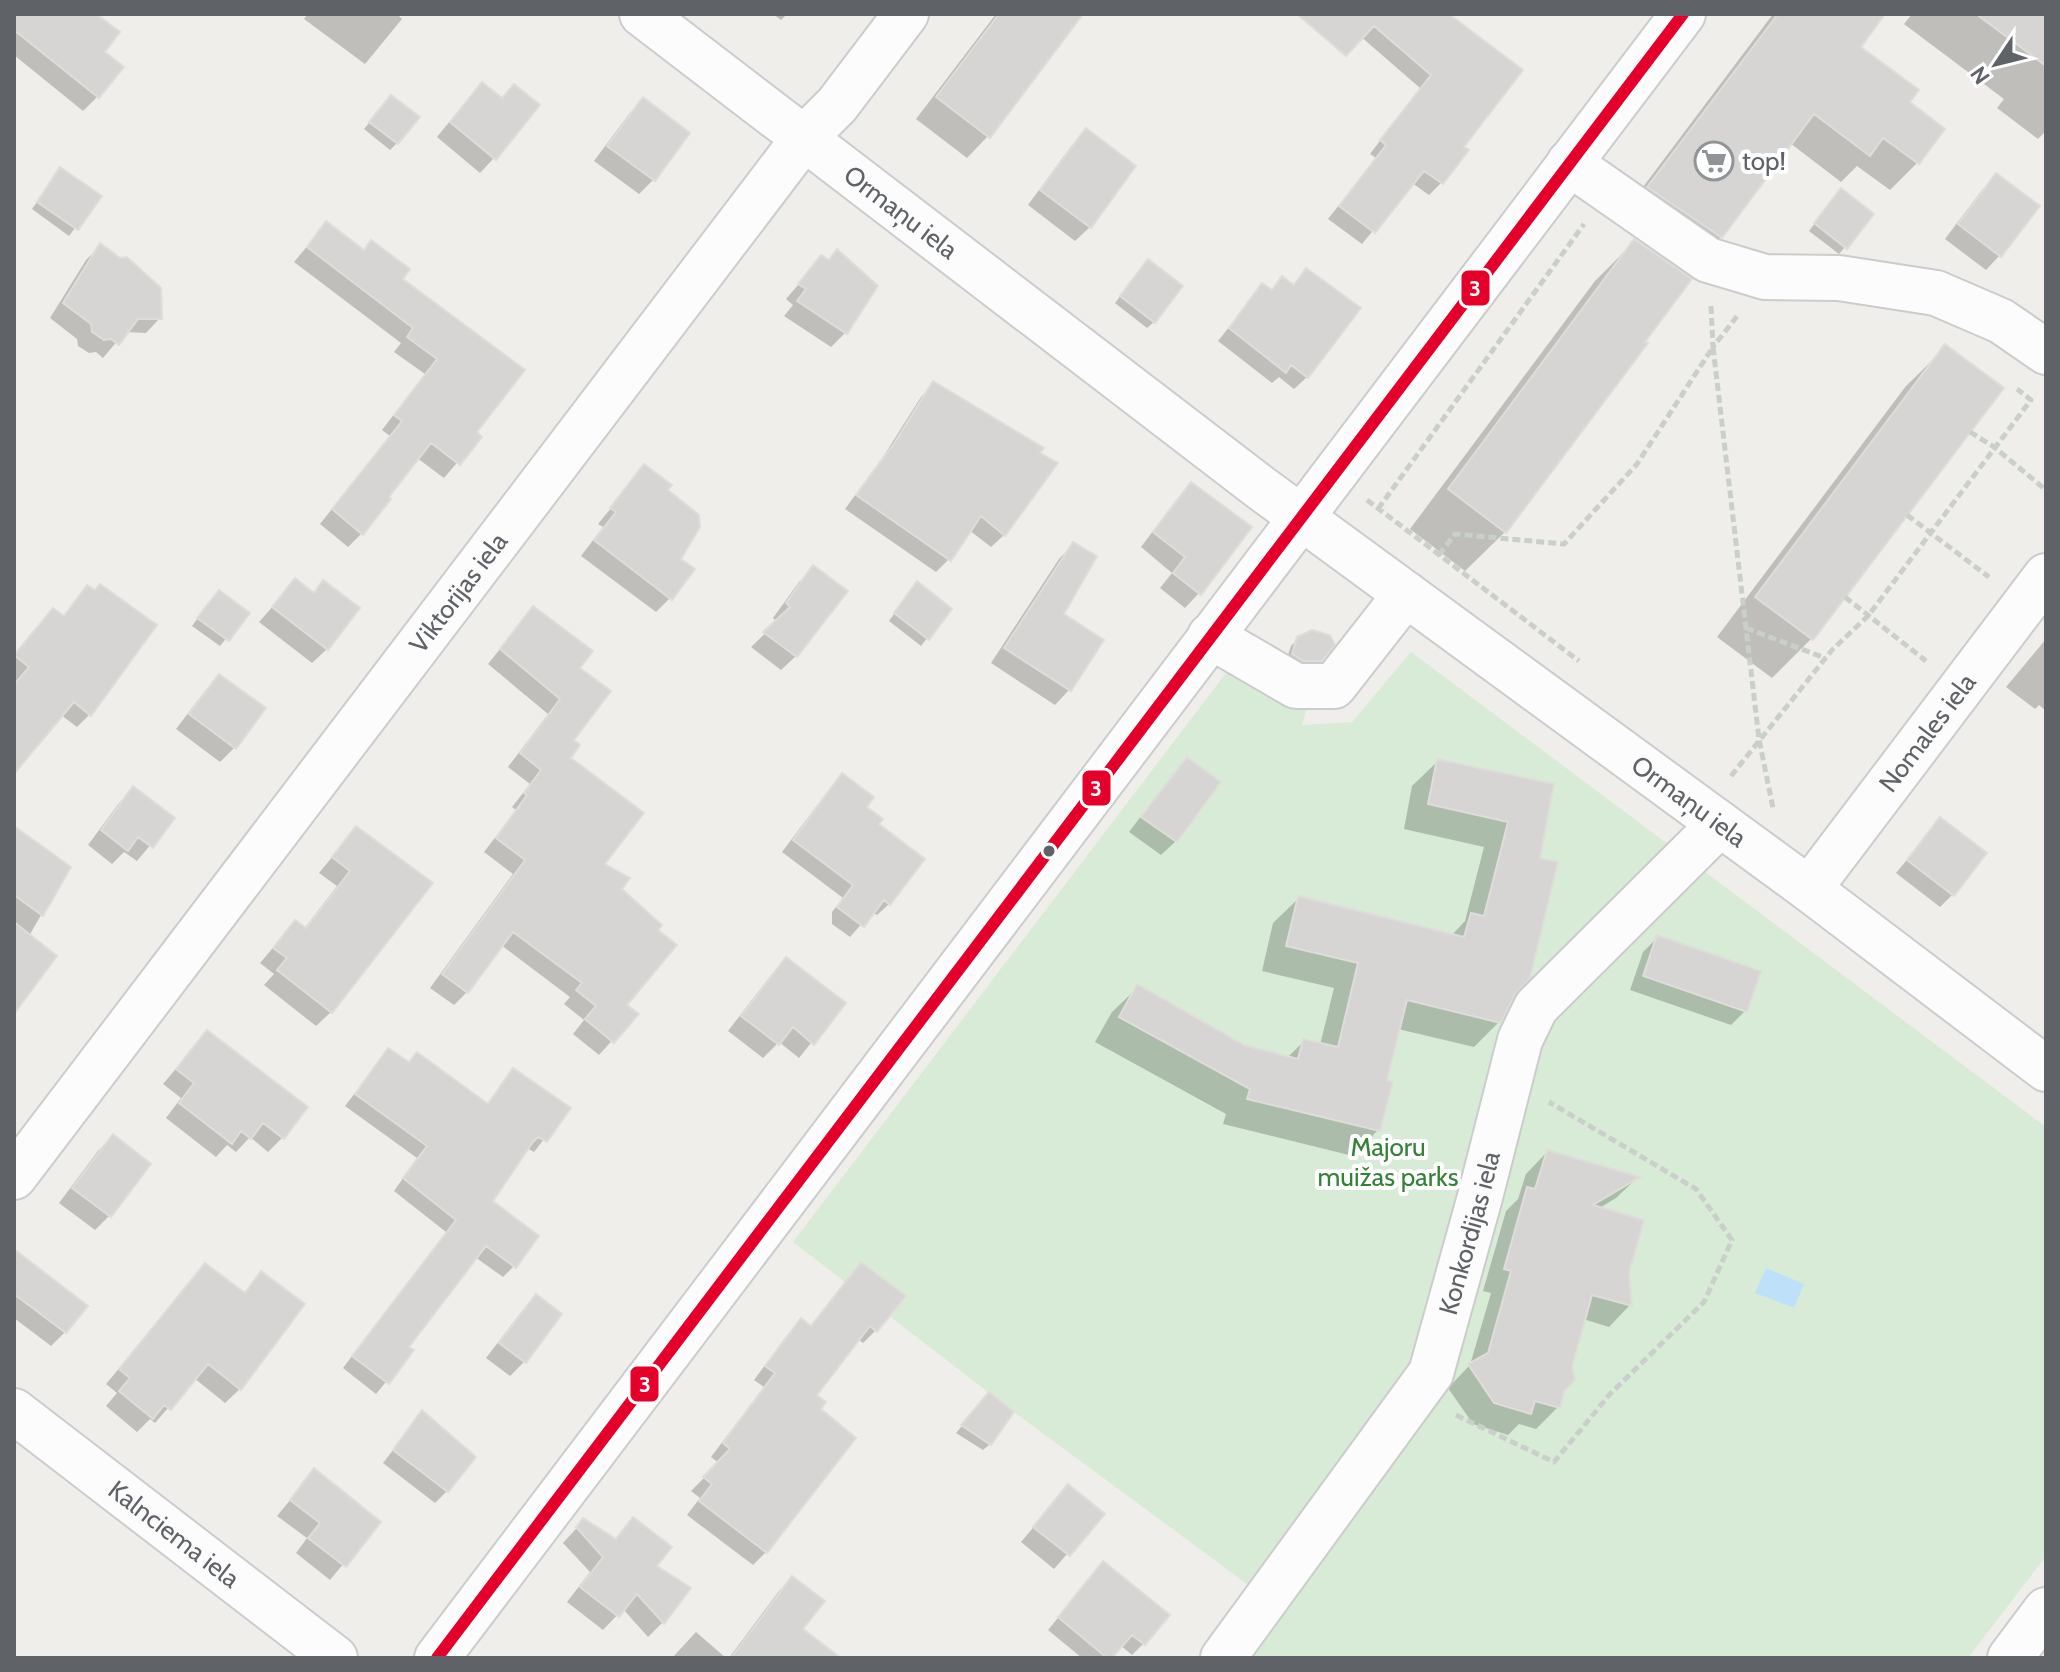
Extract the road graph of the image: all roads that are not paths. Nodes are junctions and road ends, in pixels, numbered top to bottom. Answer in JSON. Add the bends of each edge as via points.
{"nodes":[{"id":1,"x":642,"y":14,"type":"edge"},
{"id":2,"x":906,"y":14,"type":"edge"},
{"id":3,"x":1683,"y":14,"type":"edge"},
{"id":4,"x":804,"y":138,"type":"junction"},
{"id":5,"x":1569,"y":163,"type":"junction"},
{"id":6,"x":2046,"y":352,"type":"edge"},
{"id":7,"x":1300,"y":516,"type":"junction"},
{"id":8,"x":2035,"y":590,"type":"edge"},
{"id":9,"x":1406,"y":594,"type":"junction"},
{"id":10,"x":1210,"y":636,"type":"junction"},
{"id":11,"x":1720,"y":824,"type":"junction"},
{"id":12,"x":1809,"y":889,"type":"junction"},
{"id":13,"x":2046,"y":1069,"type":"edge"},
{"id":14,"x":14,"y":1177,"type":"edge"},
{"id":15,"x":14,"y":1411,"type":"edge"},
{"id":16,"x":2046,"y":1610,"type":"edge"},
{"id":17,"x":335,"y":1658,"type":"edge"},
{"id":18,"x":437,"y":1658,"type":"edge"},
{"id":19,"x":1223,"y":1658,"type":"edge"},
{"id":20,"x":2010,"y":1658,"type":"edge"}],
"edges":[{"from":1,"to":4,"type":"street","name":"Ormaņu iela"},
{"from":2,"to":4,"type":"street","name":"Viktorijas iela","via":[[837,105]]},
{"from":3,"to":5,"type":"street"},
{"from":4,"to":7,"type":"street","name":"Ormaņu iela"},
{"from":4,"to":14,"type":"street","name":"Viktorijas iela"},
{"from":5,"to":6,"type":"street","via":[[1708,260],[1765,277],[1839,278],[1936,293],[2001,321]]},
{"from":5,"to":7,"type":"street"},
{"from":7,"to":9,"type":"street","name":"Ormaņu iela"},
{"from":7,"to":10,"type":"street"},
{"from":8,"to":12,"type":"street","name":"Nomales iela"},
{"from":9,"to":10,"type":"street","via":[[1334,686],[1296,686]]},
{"from":9,"to":11,"type":"street","name":"Ormaņu iela"},
{"from":10,"to":18,"type":"street"},
{"from":11,"to":12,"type":"street","name":"Ormaņu iela"},
{"from":11,"to":19,"type":"street","name":"Konkordijas iela","via":[[1536,1007],[1509,1078],[1431,1373]]},
{"from":12,"to":13,"type":"street","name":"Ormaņu iela"},
{"from":15,"to":17,"type":"street","name":"Kalnciema iela"},
{"from":16,"to":20,"type":"street"}]}
